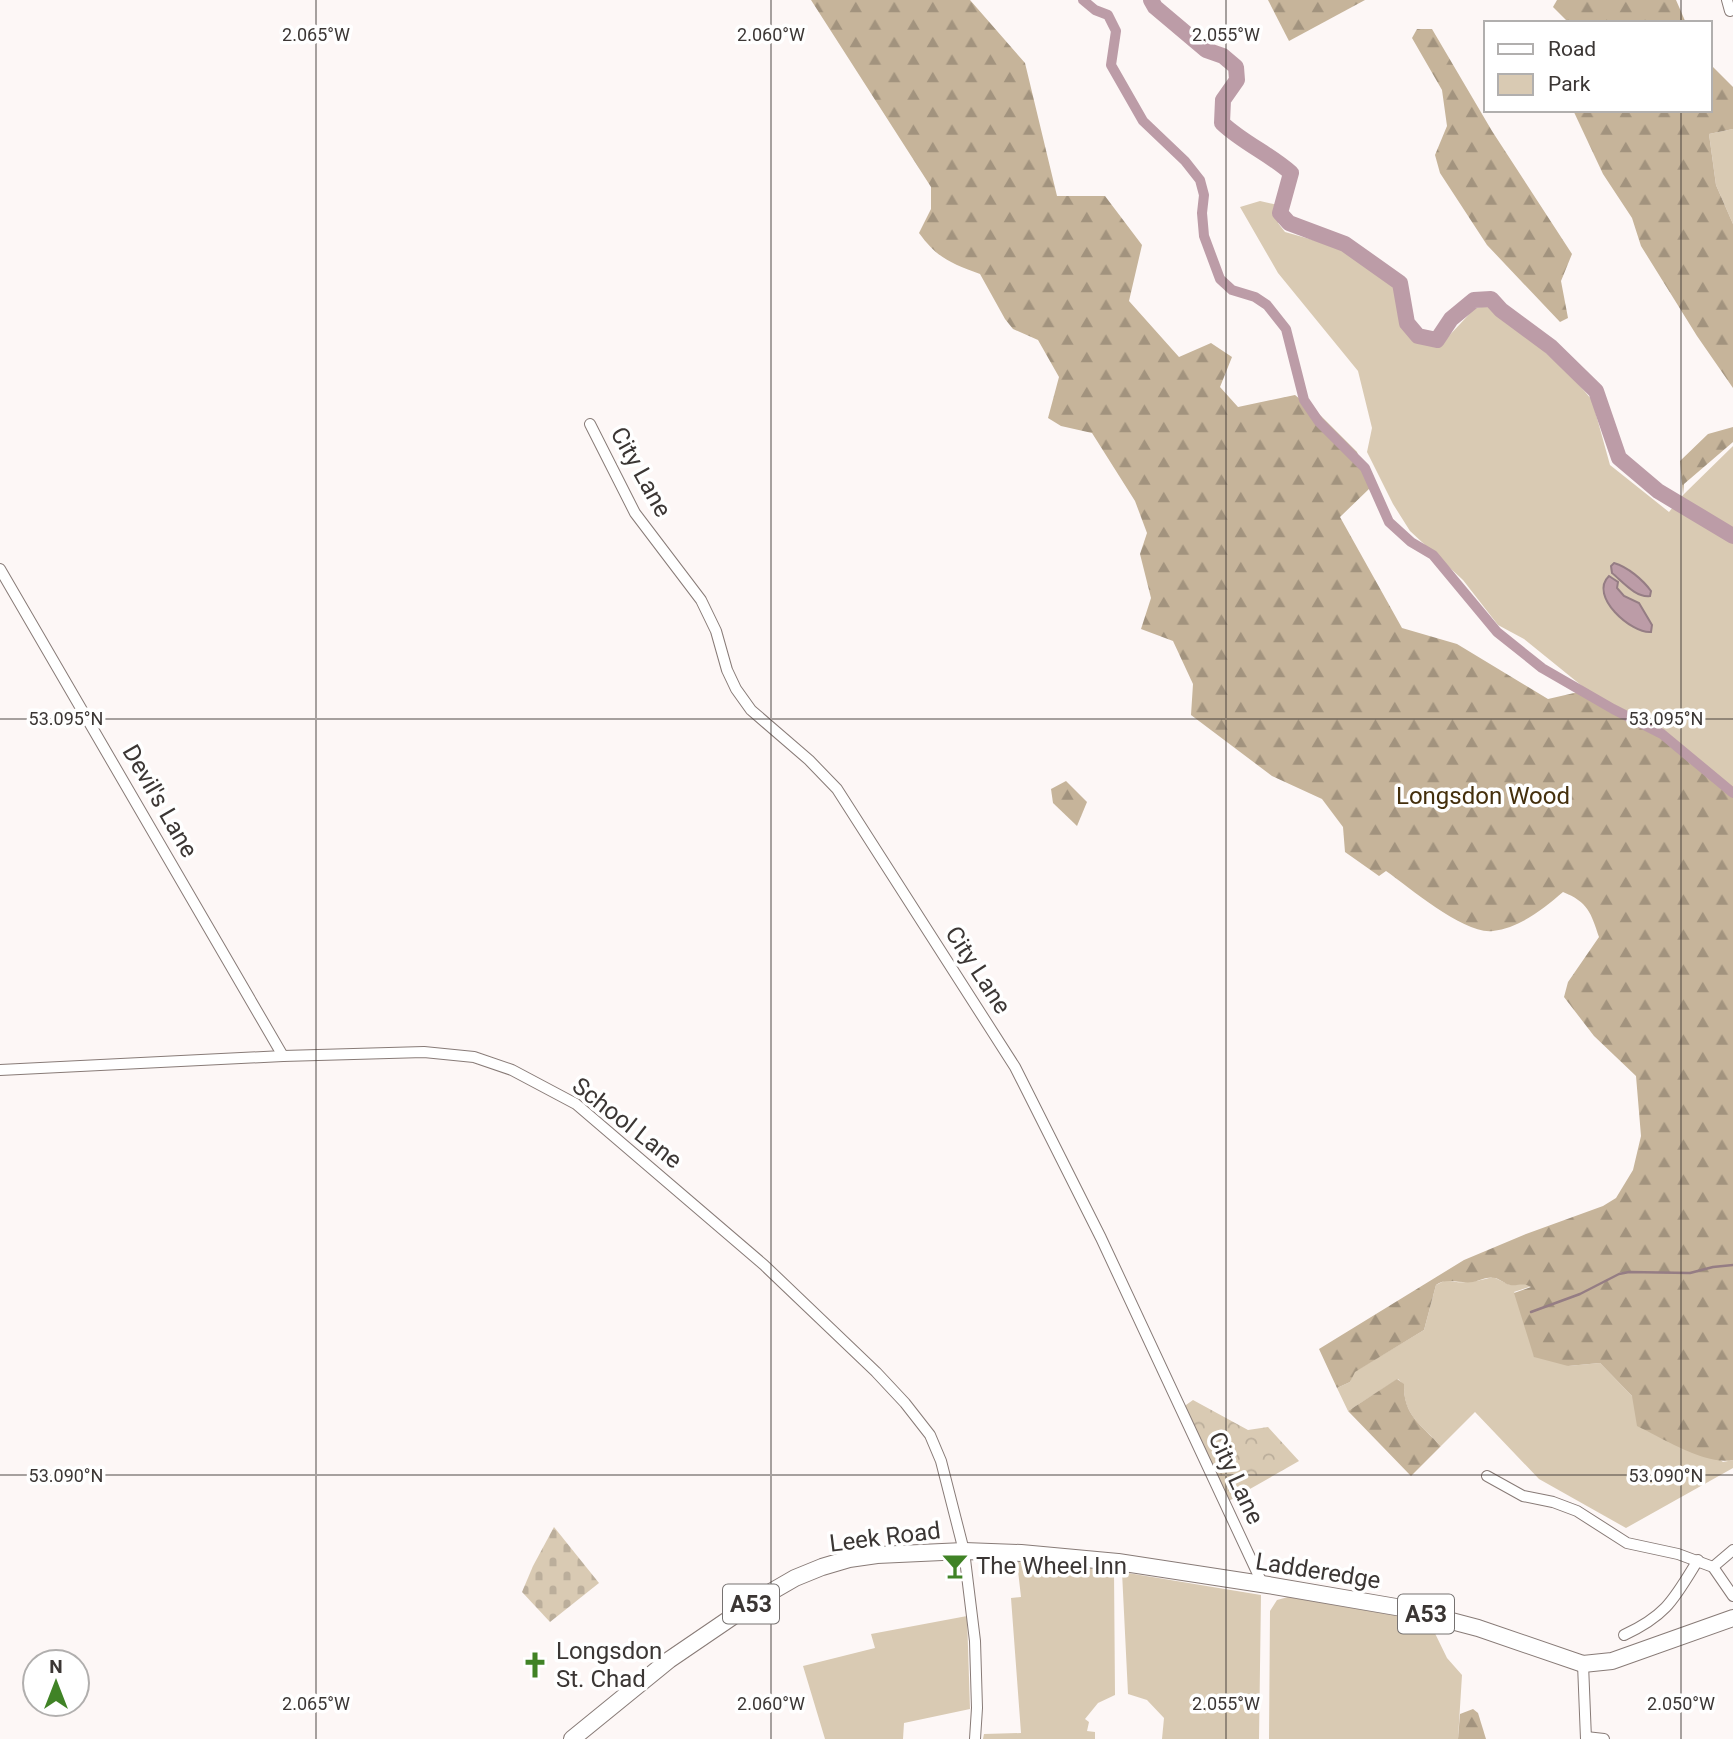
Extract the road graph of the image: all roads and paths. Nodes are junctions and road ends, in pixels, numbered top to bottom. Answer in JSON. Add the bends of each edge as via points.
{"nodes":[{"id":1,"x":590,"y":424,"type":"dead end"},
{"id":2,"x":0,"y":569,"type":"edge"},
{"id":3,"x":283,"y":1056,"type":"junction"},
{"id":4,"x":0,"y":1070,"type":"edge"},
{"id":5,"x":1487,"y":1476,"type":"dead end"},
{"id":6,"x":964,"y":1550,"type":"junction"},
{"id":7,"x":1733,"y":1550,"type":"edge"},
{"id":8,"x":1698,"y":1560,"type":"junction"},
{"id":9,"x":1713,"y":1567,"type":"junction"},
{"id":10,"x":1263,"y":1585,"type":"junction"},
{"id":11,"x":1733,"y":1596,"type":"edge"},
{"id":12,"x":1733,"y":1618,"type":"edge"},
{"id":13,"x":1623,"y":1635,"type":"dead end"},
{"id":14,"x":1583,"y":1664,"type":"junction"},
{"id":15,"x":1586,"y":1738,"type":"edge"},
{"id":16,"x":572,"y":1739,"type":"edge"},
{"id":17,"x":975,"y":1739,"type":"edge"},
{"id":18,"x":1604,"y":1739,"type":"edge"}],
"edges":[{"from":1,"to":10,"type":"street","name":"City Lane","via":[[635,513],[701,600],[736,690],[751,710],[837,789],[1015,1067],[1101,1238]]},
{"from":2,"to":3,"type":"street","name":"Devil's Lane"},
{"from":3,"to":4,"type":"street","name":"School Lane"},
{"from":3,"to":6,"type":"street","name":"School Lane","via":[[424,1052],[474,1057],[512,1070],[576,1104],[764,1265],[905,1403],[930,1435],[941,1461]]},
{"from":5,"to":8,"type":"street","via":[[1523,1496],[1577,1511],[1628,1542]]},
{"from":6,"to":10,"type":"highway","name":"Ladderedge","number":"A53","via":[[1084,1558]]},
{"from":6,"to":16,"type":"highway","name":"Leek Road","number":"A53","via":[[849,1559],[795,1578],[669,1660]]},
{"from":6,"to":17,"type":"street","name":"School Lane","via":[[975,1640]]},
{"from":7,"to":9,"type":"street"},
{"from":8,"to":9,"type":"street"},
{"from":8,"to":13,"type":"street","via":[[1671,1604],[1647,1624]]},
{"from":9,"to":11,"type":"street"},
{"from":10,"to":14,"type":"highway","name":"Ladderedge","number":"A53","via":[[1402,1608],[1479,1628]]},
{"from":12,"to":14,"type":"highway","name":"Ladderedge","number":"A53","via":[[1612,1661]]},
{"from":14,"to":15,"type":"street"},
{"from":15,"to":18,"type":"street"}]}
